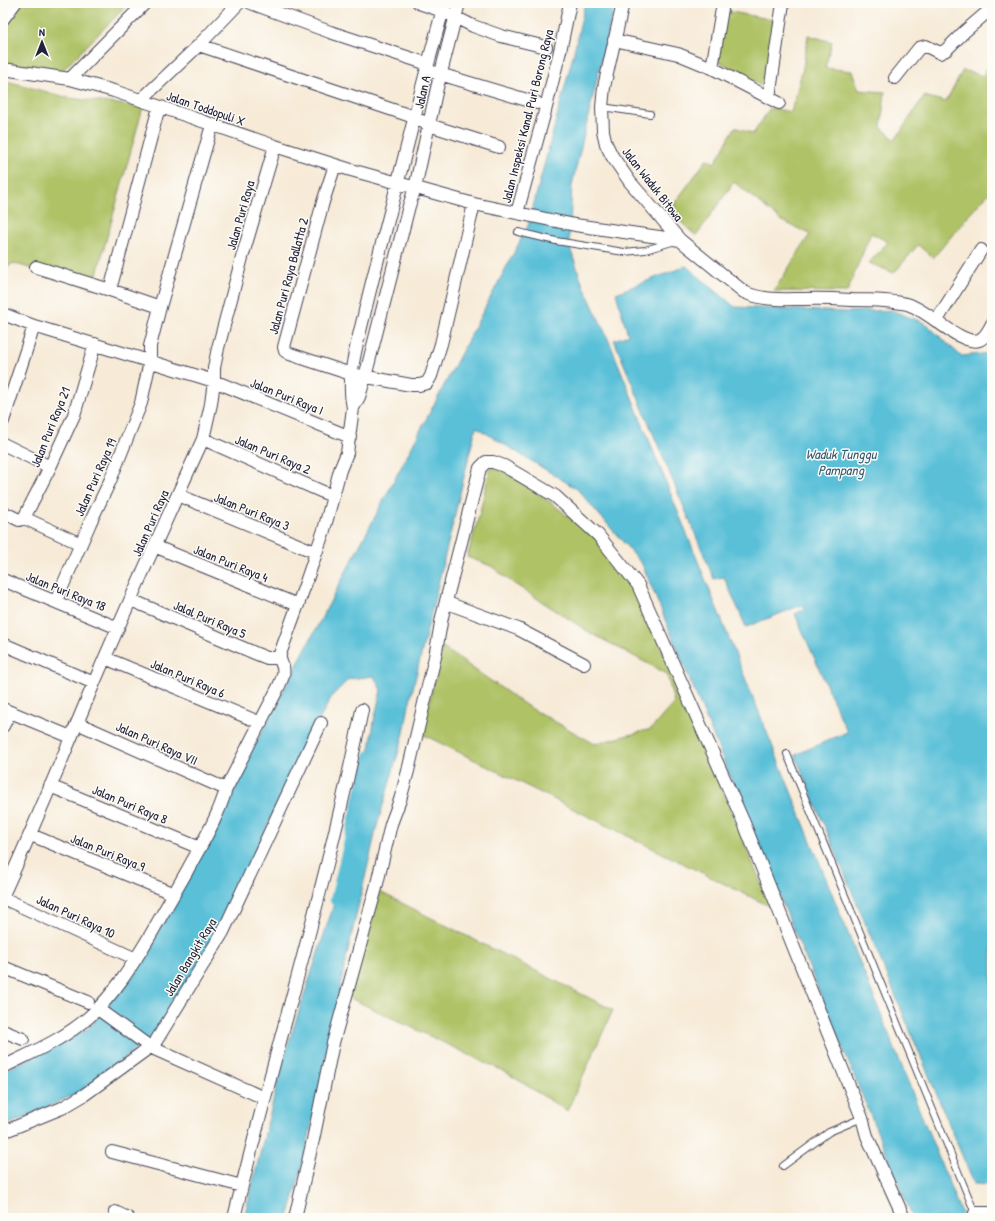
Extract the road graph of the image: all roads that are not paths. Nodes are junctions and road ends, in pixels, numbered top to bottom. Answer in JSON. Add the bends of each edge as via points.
{"nodes":[{"id":1,"x":15,"y":3,"type":"edge"},
{"id":2,"x":144,"y":3,"type":"edge"},
{"id":3,"x":239,"y":3,"type":"edge"},
{"id":4,"x":250,"y":3,"type":"edge"},
{"id":5,"x":419,"y":3,"type":"edge"},
{"id":6,"x":459,"y":3,"type":"edge"},
{"id":7,"x":570,"y":3,"type":"edge"},
{"id":8,"x":623,"y":3,"type":"edge"},
{"id":9,"x":723,"y":3,"type":"edge"},
{"id":10,"x":783,"y":3,"type":"edge"},
{"id":11,"x":444,"y":7,"type":"edge"},
{"id":12,"x":992,"y":8,"type":"edge"},
{"id":13,"x":455,"y":18,"type":"junction"},
{"id":14,"x":3,"y":19,"type":"edge"},
{"id":15,"x":614,"y":40,"type":"junction"},
{"id":16,"x":199,"y":45,"type":"junction"},
{"id":17,"x":546,"y":47,"type":"dead end"},
{"id":18,"x":427,"y":67,"type":"junction"},
{"id":19,"x":712,"y":68,"type":"junction"},
{"id":20,"x":3,"y":69,"type":"edge"},
{"id":21,"x":440,"y":74,"type":"junction"},
{"id":22,"x":895,"y":78,"type":"dead end"},
{"id":23,"x":70,"y":79,"type":"junction"},
{"id":24,"x":141,"y":100,"type":"junction"},
{"id":25,"x":537,"y":104,"type":"dead end"},
{"id":26,"x":159,"y":106,"type":"junction"},
{"id":27,"x":602,"y":107,"type":"junction"},
{"id":28,"x":650,"y":114,"type":"dead end"},
{"id":29,"x":414,"y":117,"type":"junction"},
{"id":30,"x":429,"y":124,"type":"junction"},
{"id":31,"x":212,"y":125,"type":"junction"},
{"id":32,"x":275,"y":146,"type":"junction"},
{"id":33,"x":498,"y":147,"type":"dead end"},
{"id":34,"x":335,"y":165,"type":"junction"},
{"id":35,"x":398,"y":183,"type":"junction"},
{"id":36,"x":415,"y":188,"type":"junction"},
{"id":37,"x":393,"y":202,"type":"junction"},
{"id":38,"x":474,"y":204,"type":"junction"},
{"id":39,"x":409,"y":206,"type":"junction"},
{"id":40,"x":519,"y":213,"type":"junction"},
{"id":41,"x":518,"y":232,"type":"dead end"},
{"id":42,"x":680,"y":240,"type":"junction"},
{"id":43,"x":981,"y":250,"type":"dead end"},
{"id":44,"x":36,"y":267,"type":"dead end"},
{"id":45,"x":110,"y":290,"type":"junction"},
{"id":46,"x":160,"y":307,"type":"junction"},
{"id":47,"x":3,"y":314,"type":"edge"},
{"id":48,"x":937,"y":320,"type":"junction"},
{"id":49,"x":992,"y":324,"type":"edge"},
{"id":50,"x":34,"y":326,"type":"junction"},
{"id":51,"x":95,"y":344,"type":"junction"},
{"id":52,"x":150,"y":361,"type":"junction"},
{"id":53,"x":351,"y":374,"type":"junction"},
{"id":54,"x":365,"y":377,"type":"junction"},
{"id":55,"x":214,"y":381,"type":"junction"},
{"id":56,"x":353,"y":408,"type":"junction"},
{"id":57,"x":3,"y":422,"type":"edge"},
{"id":58,"x":350,"y":437,"type":"junction"},
{"id":59,"x":203,"y":439,"type":"junction"},
{"id":60,"x":3,"y":444,"type":"edge"},
{"id":61,"x":50,"y":467,"type":"junction"},
{"id":62,"x":178,"y":495,"type":"junction"},
{"id":63,"x":332,"y":496,"type":"junction"},
{"id":64,"x":3,"y":512,"type":"edge"},
{"id":65,"x":24,"y":518,"type":"junction"},
{"id":66,"x":81,"y":544,"type":"junction"},
{"id":67,"x":154,"y":546,"type":"junction"},
{"id":68,"x":315,"y":552,"type":"junction"},
{"id":69,"x":3,"y":580,"type":"edge"},
{"id":70,"x":131,"y":600,"type":"junction"},
{"id":71,"x":56,"y":601,"type":"junction"},
{"id":72,"x":447,"y":603,"type":"junction"},
{"id":73,"x":298,"y":605,"type":"junction"},
{"id":74,"x":118,"y":628,"type":"junction"},
{"id":75,"x":3,"y":644,"type":"edge"},
{"id":76,"x":105,"y":658,"type":"junction"},
{"id":77,"x":279,"y":658,"type":"junction"},
{"id":78,"x":584,"y":664,"type":"dead end"},
{"id":79,"x":94,"y":683,"type":"junction"},
{"id":80,"x":362,"y":710,"type":"dead end"},
{"id":81,"x":6,"y":711,"type":"edge"},
{"id":82,"x":77,"y":723,"type":"junction"},
{"id":83,"x":260,"y":723,"type":"junction"},
{"id":84,"x":321,"y":723,"type":"dead end"},
{"id":85,"x":3,"y":726,"type":"edge"},
{"id":86,"x":71,"y":737,"type":"junction"},
{"id":87,"x":787,"y":754,"type":"dead end"},
{"id":88,"x":50,"y":786,"type":"junction"},
{"id":89,"x":226,"y":789,"type":"junction"},
{"id":90,"x":31,"y":835,"type":"junction"},
{"id":91,"x":200,"y":848,"type":"junction"},
{"id":92,"x":174,"y":894,"type":"junction"},
{"id":93,"x":3,"y":897,"type":"edge"},
{"id":94,"x":136,"y":959,"type":"junction"},
{"id":95,"x":3,"y":967,"type":"edge"},
{"id":96,"x":96,"y":1007,"type":"junction"},
{"id":97,"x":3,"y":1031,"type":"edge"},
{"id":98,"x":23,"y":1039,"type":"dead end"},
{"id":99,"x":149,"y":1046,"type":"junction"},
{"id":100,"x":3,"y":1067,"type":"edge"},
{"id":101,"x":264,"y":1098,"type":"junction"},
{"id":102,"x":862,"y":1118,"type":"junction"},
{"id":103,"x":3,"y":1132,"type":"edge"},
{"id":104,"x":112,"y":1152,"type":"dead end"},
{"id":105,"x":783,"y":1166,"type":"dead end"},
{"id":106,"x":242,"y":1186,"type":"junction"},
{"id":107,"x":115,"y":1212,"type":"dead end"},
{"id":108,"x":992,"y":1213,"type":"edge"},
{"id":109,"x":976,"y":1215,"type":"edge"},
{"id":110,"x":128,"y":1218,"type":"edge"},
{"id":111,"x":234,"y":1218,"type":"edge"},
{"id":112,"x":295,"y":1218,"type":"edge"},
{"id":113,"x":904,"y":1218,"type":"edge"}],
"edges":[{"from":1,"to":14,"type":"street"},
{"from":2,"to":23,"type":"street"},
{"from":3,"to":16,"type":"street"},
{"from":4,"to":18,"type":"street"},
{"from":5,"to":11,"type":"street"},
{"from":6,"to":13,"type":"street","name":"Jalan A"},
{"from":7,"to":40,"type":"street","name":"Jalan Inspeksi Kanal Puri Borong Raya"},
{"from":8,"to":15,"type":"street","name":"Jalan Waduk Bitowa"},
{"from":9,"to":19,"type":"street"},
{"from":10,"to":19,"type":"street","via":[[774,100]]},
{"from":11,"to":13,"type":"street"},
{"from":11,"to":18,"type":"street","name":"Jalan A"},
{"from":12,"to":22,"type":"street","via":[[946,50],[940,53],[926,46],[919,48]]},
{"from":13,"to":17,"type":"street","via":[[501,36]]},
{"from":13,"to":21,"type":"street","name":"Jalan A"},
{"from":15,"to":19,"type":"street","via":[[678,54]]},
{"from":15,"to":27,"type":"street","name":"Jalan Waduk Bitowa"},
{"from":16,"to":24,"type":"street"},
{"from":16,"to":29,"type":"street"},
{"from":18,"to":21,"type":"street"},
{"from":18,"to":29,"type":"street","name":"Jalan A"},
{"from":20,"to":23,"type":"street","name":"Jalan Toddopuli X"},
{"from":21,"to":25,"type":"street"},
{"from":21,"to":30,"type":"street","name":"Jalan A"},
{"from":23,"to":24,"type":"street","name":"Jalan Toddopuli X"},
{"from":24,"to":26,"type":"street","name":"Jalan Toddopuli X"},
{"from":26,"to":31,"type":"street","name":"Jalan Toddopuli X"},
{"from":26,"to":45,"type":"street"},
{"from":27,"to":28,"type":"lane"},
{"from":27,"to":42,"type":"street","name":"Jalan Waduk Bitowa","via":[[603,131],[612,156],[630,182]]},
{"from":29,"to":30,"type":"street"},
{"from":29,"to":35,"type":"street","name":"Jalan A"},
{"from":30,"to":33,"type":"street"},
{"from":30,"to":36,"type":"street","name":"Jalan A"},
{"from":31,"to":32,"type":"street","name":"Jalan Toddopuli X"},
{"from":31,"to":46,"type":"street","name":"Jalan Puri Raya 19"},
{"from":32,"to":34,"type":"street","name":"Jalan Toddopuli X"},
{"from":32,"to":55,"type":"street","name":"Jalan Puri Raya","via":[[218,348]]},
{"from":34,"to":35,"type":"street","name":"Jalan Toddopuli X"},
{"from":34,"to":53,"type":"street","name":"Jalan Puri Raya Ballatta 2","via":[[322,202],[284,347],[290,354]]},
{"from":35,"to":36,"type":"street","name":"Jalan Toddopuli X"},
{"from":35,"to":37,"type":"street","name":"Jalan A"},
{"from":36,"to":38,"type":"street","name":"Jalan Toddopuli X"},
{"from":36,"to":39,"type":"street","name":"Jalan A"},
{"from":37,"to":39,"type":"street","via":[[402,201]]},
{"from":37,"to":53,"type":"street","name":"Jalan A","via":[[375,267]]},
{"from":38,"to":40,"type":"street","name":"Jalan Toddopuli X"},
{"from":38,"to":54,"type":"street","via":[[432,376],[427,383],[419,385]]},
{"from":39,"to":54,"type":"street","name":"Jalan A"},
{"from":40,"to":42,"type":"street","name":"Jalan Toddopuli X","via":[[575,225]]},
{"from":41,"to":42,"type":"lane","via":[[624,252],[645,250]]},
{"from":42,"to":48,"type":"street","name":"Jalan Waduk Bitowa","via":[[744,292],[755,297],[897,302],[909,304]]},
{"from":43,"to":48,"type":"street"},
{"from":44,"to":45,"type":"street"},
{"from":45,"to":46,"type":"street"},
{"from":46,"to":52,"type":"street","name":"Jalan Puri Raya 19","via":[[150,346]]},
{"from":47,"to":50,"type":"street","name":"Jalan Puri Raya I"},
{"from":48,"to":49,"type":"street","name":"Jalan Waduk Bitowa","via":[[964,339],[973,341],[980,340]]},
{"from":50,"to":51,"type":"street","name":"Jalan Puri Raya I"},
{"from":50,"to":57,"type":"street"},
{"from":51,"to":52,"type":"street","name":"Jalan Puri Raya I"},
{"from":51,"to":61,"type":"street","name":"Jalan Puri Raya 21","via":[[74,415]]},
{"from":52,"to":55,"type":"street","name":"Jalan Puri Raya I"},
{"from":52,"to":66,"type":"street","name":"Jalan Puri Raya 19","via":[[136,416]]},
{"from":53,"to":54,"type":"street"},
{"from":53,"to":56,"type":"street","name":"Jalan A","via":[[350,395]]},
{"from":54,"to":56,"type":"street","name":"Jalan A"},
{"from":55,"to":58,"type":"street","name":"Jalan Puri Raya I"},
{"from":55,"to":59,"type":"street","name":"Jalan Puri Raya"},
{"from":56,"to":58,"type":"street"},
{"from":58,"to":63,"type":"street"},
{"from":59,"to":62,"type":"street","name":"Jalan Puri Raya"},
{"from":59,"to":63,"type":"street","name":"Jalan Puri Raya 2"},
{"from":60,"to":61,"type":"street"},
{"from":61,"to":65,"type":"street","name":"Jalan Puri Raya 21"},
{"from":62,"to":67,"type":"street","name":"Jalan Puri Raya"},
{"from":62,"to":68,"type":"street","name":"Jalan Puri Raya 3"},
{"from":63,"to":68,"type":"street","via":[[324,530]]},
{"from":64,"to":65,"type":"street","via":[[19,520]]},
{"from":65,"to":66,"type":"street"},
{"from":66,"to":71,"type":"street","name":"Jalan Puri Raya 19"},
{"from":67,"to":70,"type":"street","name":"Jalan Puri Raya"},
{"from":67,"to":73,"type":"street","name":"Jalan Puri Raya 4"},
{"from":68,"to":73,"type":"street"},
{"from":69,"to":71,"type":"street","name":"Jalan Puri Raya 18"},
{"from":70,"to":74,"type":"street","name":"Jalan Puri Raya"},
{"from":70,"to":77,"type":"street","name":"Jalal Puri Raya 5","via":[[267,658]]},
{"from":71,"to":74,"type":"street","name":"Jalan Puri Raya 18"},
{"from":72,"to":78,"type":"street","via":[[518,629]]},
{"from":72,"to":102,"type":"street","via":[[480,468],[486,462],[504,466],[555,496],[598,535],[638,585],[744,823]]},
{"from":72,"to":112,"type":"street","via":[[408,771],[391,824],[333,1043]]},
{"from":73,"to":77,"type":"street"},
{"from":74,"to":76,"type":"street","name":"Jalan Puri Raya"},
{"from":75,"to":79,"type":"street"},
{"from":76,"to":79,"type":"street","name":"Jalan Puri Raya"},
{"from":76,"to":83,"type":"street","name":"Jalan Puri Raya 6"},
{"from":77,"to":83,"type":"street","via":[[283,669],[282,679]]},
{"from":79,"to":82,"type":"street","name":"Jalan Puri Raya"},
{"from":80,"to":101,"type":"street","via":[[351,767],[298,978]]},
{"from":81,"to":85,"type":"street"},
{"from":81,"to":86,"type":"street"},
{"from":82,"to":86,"type":"street","name":"Jalan Puri Raya"},
{"from":82,"to":89,"type":"street","name":"Jalan Puri Raya VII"},
{"from":83,"to":89,"type":"street"},
{"from":84,"to":99,"type":"street","name":"Jalan Bangkit Raya","via":[[223,932],[156,1041]]},
{"from":86,"to":88,"type":"street","name":"Jalan Puri Raya"},
{"from":87,"to":109,"type":"lane"},
{"from":88,"to":90,"type":"street","name":"Jalan Puri Raya"},
{"from":88,"to":91,"type":"street","name":"Jalan Puri Raya 8"},
{"from":89,"to":91,"type":"street","via":[[222,804]]},
{"from":90,"to":92,"type":"street","name":"Jalan Puri Raya 9"},
{"from":90,"to":93,"type":"street","name":"Jalan Puri Raya"},
{"from":91,"to":92,"type":"street"},
{"from":92,"to":94,"type":"street"},
{"from":93,"to":94,"type":"street","name":"Jalan Puri Raya 10"},
{"from":94,"to":96,"type":"street","via":[[110,996]]},
{"from":95,"to":96,"type":"street"},
{"from":96,"to":99,"type":"street"},
{"from":96,"to":100,"type":"street","via":[[77,1027],[57,1040]]},
{"from":97,"to":98,"type":"street"},
{"from":99,"to":101,"type":"street"},
{"from":99,"to":103,"type":"street","name":"Jalan Bangkit Raya","via":[[84,1095],[62,1108]]},
{"from":101,"to":106,"type":"street"},
{"from":102,"to":105,"type":"lane","via":[[829,1132]]},
{"from":102,"to":113,"type":"street","via":[[867,1136]]},
{"from":104,"to":106,"type":"street"},
{"from":106,"to":111,"type":"street"},
{"from":107,"to":110,"type":"street"},
{"from":108,"to":109,"type":"street"}]}
